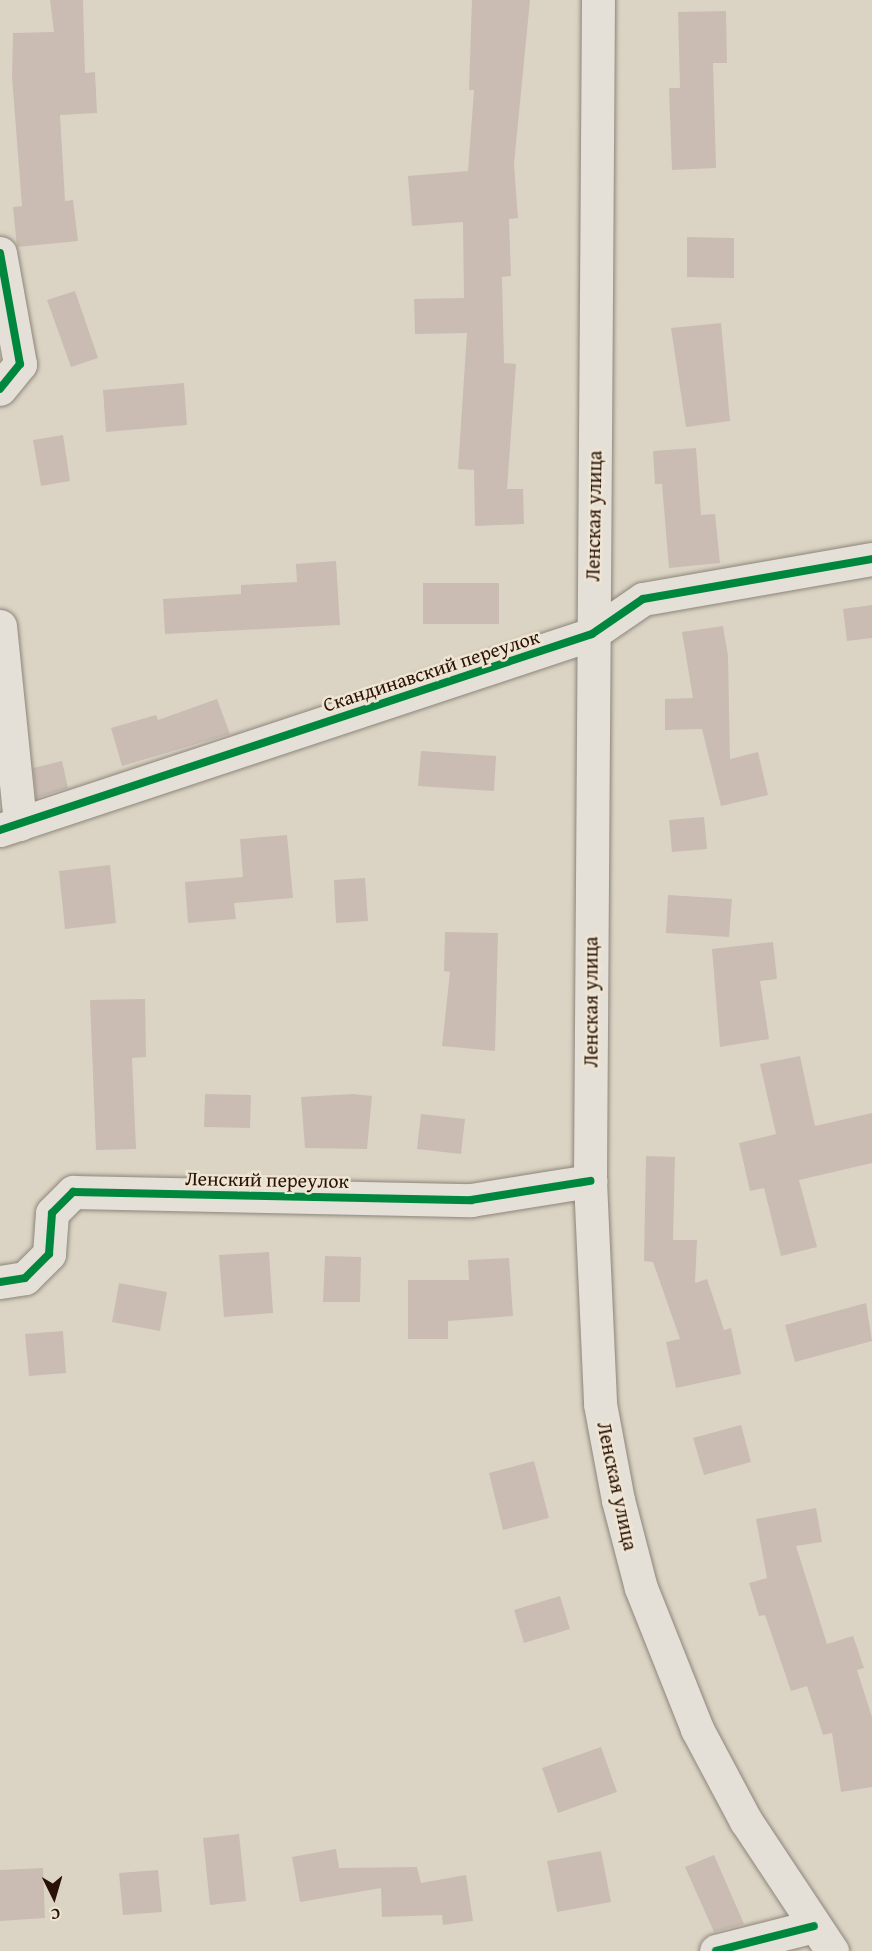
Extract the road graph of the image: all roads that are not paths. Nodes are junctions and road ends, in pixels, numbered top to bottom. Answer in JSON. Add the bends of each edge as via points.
{"nodes":[{"id":1,"x":598,"y":0,"type":"edge"},
{"id":2,"x":0,"y":253,"type":"edge"},
{"id":3,"x":0,"y":389,"type":"edge"},
{"id":4,"x":872,"y":559,"type":"edge"},
{"id":5,"x":0,"y":626,"type":"edge"},
{"id":6,"x":592,"y":634,"type":"junction"},
{"id":7,"x":10,"y":827,"type":"edge"},
{"id":8,"x":590,"y":1181,"type":"junction"},
{"id":9,"x":0,"y":1282,"type":"edge"},
{"id":10,"x":823,"y":1938,"type":"edge"},
{"id":11,"x":716,"y":1951,"type":"edge"}],
"edges":[{"from":1,"to":6,"type":"street","name":"Ленская улица"},
{"from":2,"to":3,"type":"street","via":[[20,364]]},
{"from":4,"to":6,"type":"street","name":"Скандинавский переулок","via":[[643,599]]},
{"from":5,"to":7,"type":"street"},
{"from":6,"to":7,"type":"street","name":"Скандинавский переулок"},
{"from":6,"to":8,"type":"street","name":"Ленская улица"},
{"from":8,"to":9,"type":"street","name":"Ленский переулок","via":[[471,1200],[73,1192],[52,1213],[49,1254],[25,1278]]},
{"from":8,"to":10,"type":"street","name":"Ленская улица","via":[[600,1404],[618,1500],[641,1588],[697,1729],[746,1821]]},
{"from":10,"to":11,"type":"street"}]}
